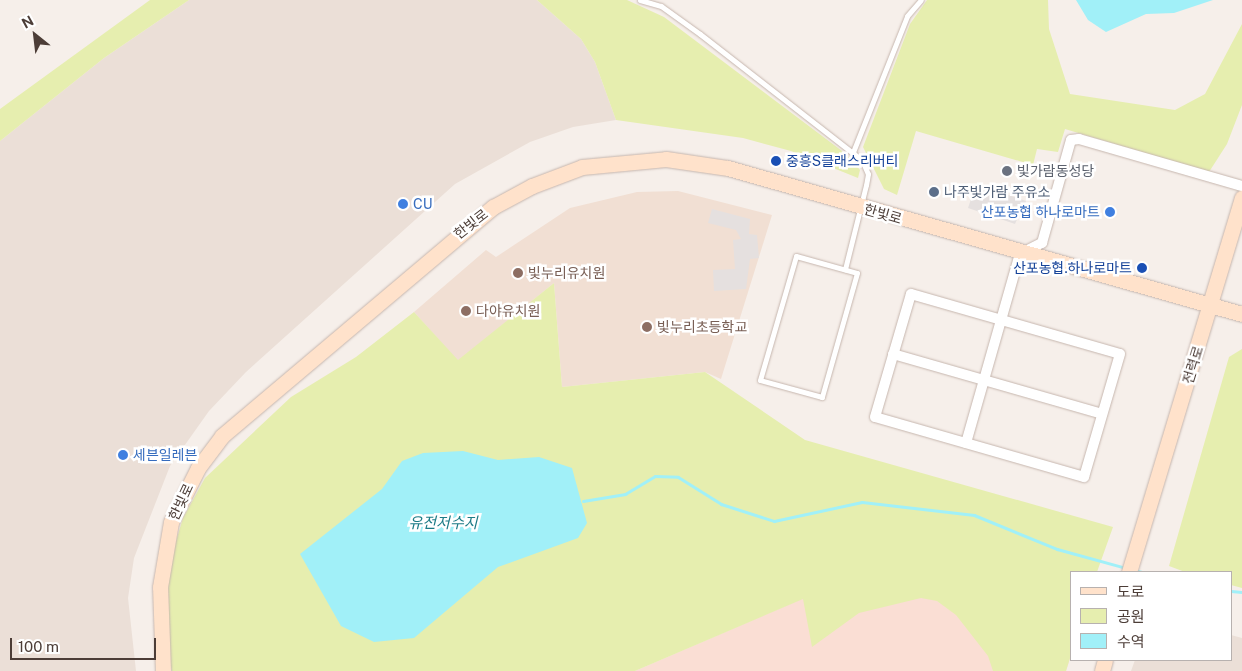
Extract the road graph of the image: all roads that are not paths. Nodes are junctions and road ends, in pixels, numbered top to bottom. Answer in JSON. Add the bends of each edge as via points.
{"nodes":[{"id":1,"x":640,"y":0,"type":"edge"},
{"id":2,"x":921,"y":0,"type":"edge"},
{"id":3,"x":853,"y":152,"type":"junction"},
{"id":4,"x":1242,"y":186,"type":"edge"},
{"id":5,"x":1242,"y":198,"type":"edge"},
{"id":6,"x":861,"y":208,"type":"junction"},
{"id":7,"x":1020,"y":254,"type":"junction"},
{"id":8,"x":845,"y":270,"type":"junction"},
{"id":9,"x":1212,"y":305,"type":"junction"},
{"id":10,"x":1242,"y":314,"type":"edge"},
{"id":11,"x":1000,"y":319,"type":"junction"},
{"id":12,"x":893,"y":354,"type":"junction"},
{"id":13,"x":983,"y":380,"type":"junction"},
{"id":14,"x":1102,"y":414,"type":"junction"},
{"id":15,"x":966,"y":443,"type":"junction"},
{"id":16,"x":1129,"y":571,"type":"edge"},
{"id":17,"x":163,"y":671,"type":"edge"}],
"edges":[{"from":1,"to":3,"type":"lane","via":[[661,6]]},
{"from":2,"to":3,"type":"lane","via":[[907,16]]},
{"from":3,"to":6,"type":"lane","via":[[868,174]]},
{"from":4,"to":7,"type":"street","via":[[1074,138],[1064,153],[1042,243]]},
{"from":5,"to":9,"type":"street","name":"전력로"},
{"from":6,"to":7,"type":"street","name":"한빛로"},
{"from":6,"to":8,"type":"lane"},
{"from":6,"to":17,"type":"street","name":"한빛로","via":[[728,168],[666,159],[582,167],[532,186],[492,207],[241,416],[198,468],[171,522],[164,550],[158,612]]},
{"from":7,"to":9,"type":"street","name":"한빛로"},
{"from":7,"to":11,"type":"street"},
{"from":8,"to":8,"type":"lane","via":[[796,256],[760,380],[822,397],[857,273]]},
{"from":9,"to":10,"type":"street","name":"한빛로"},
{"from":9,"to":16,"type":"street","name":"전력로"},
{"from":11,"to":12,"type":"street","via":[[911,294]]},
{"from":11,"to":13,"type":"street"},
{"from":11,"to":14,"type":"street","via":[[1120,354]]},
{"from":12,"to":13,"type":"street"},
{"from":12,"to":15,"type":"street","via":[[875,417]]},
{"from":13,"to":14,"type":"street"},
{"from":13,"to":15,"type":"street"},
{"from":14,"to":15,"type":"street","via":[[1084,477]]}]}
